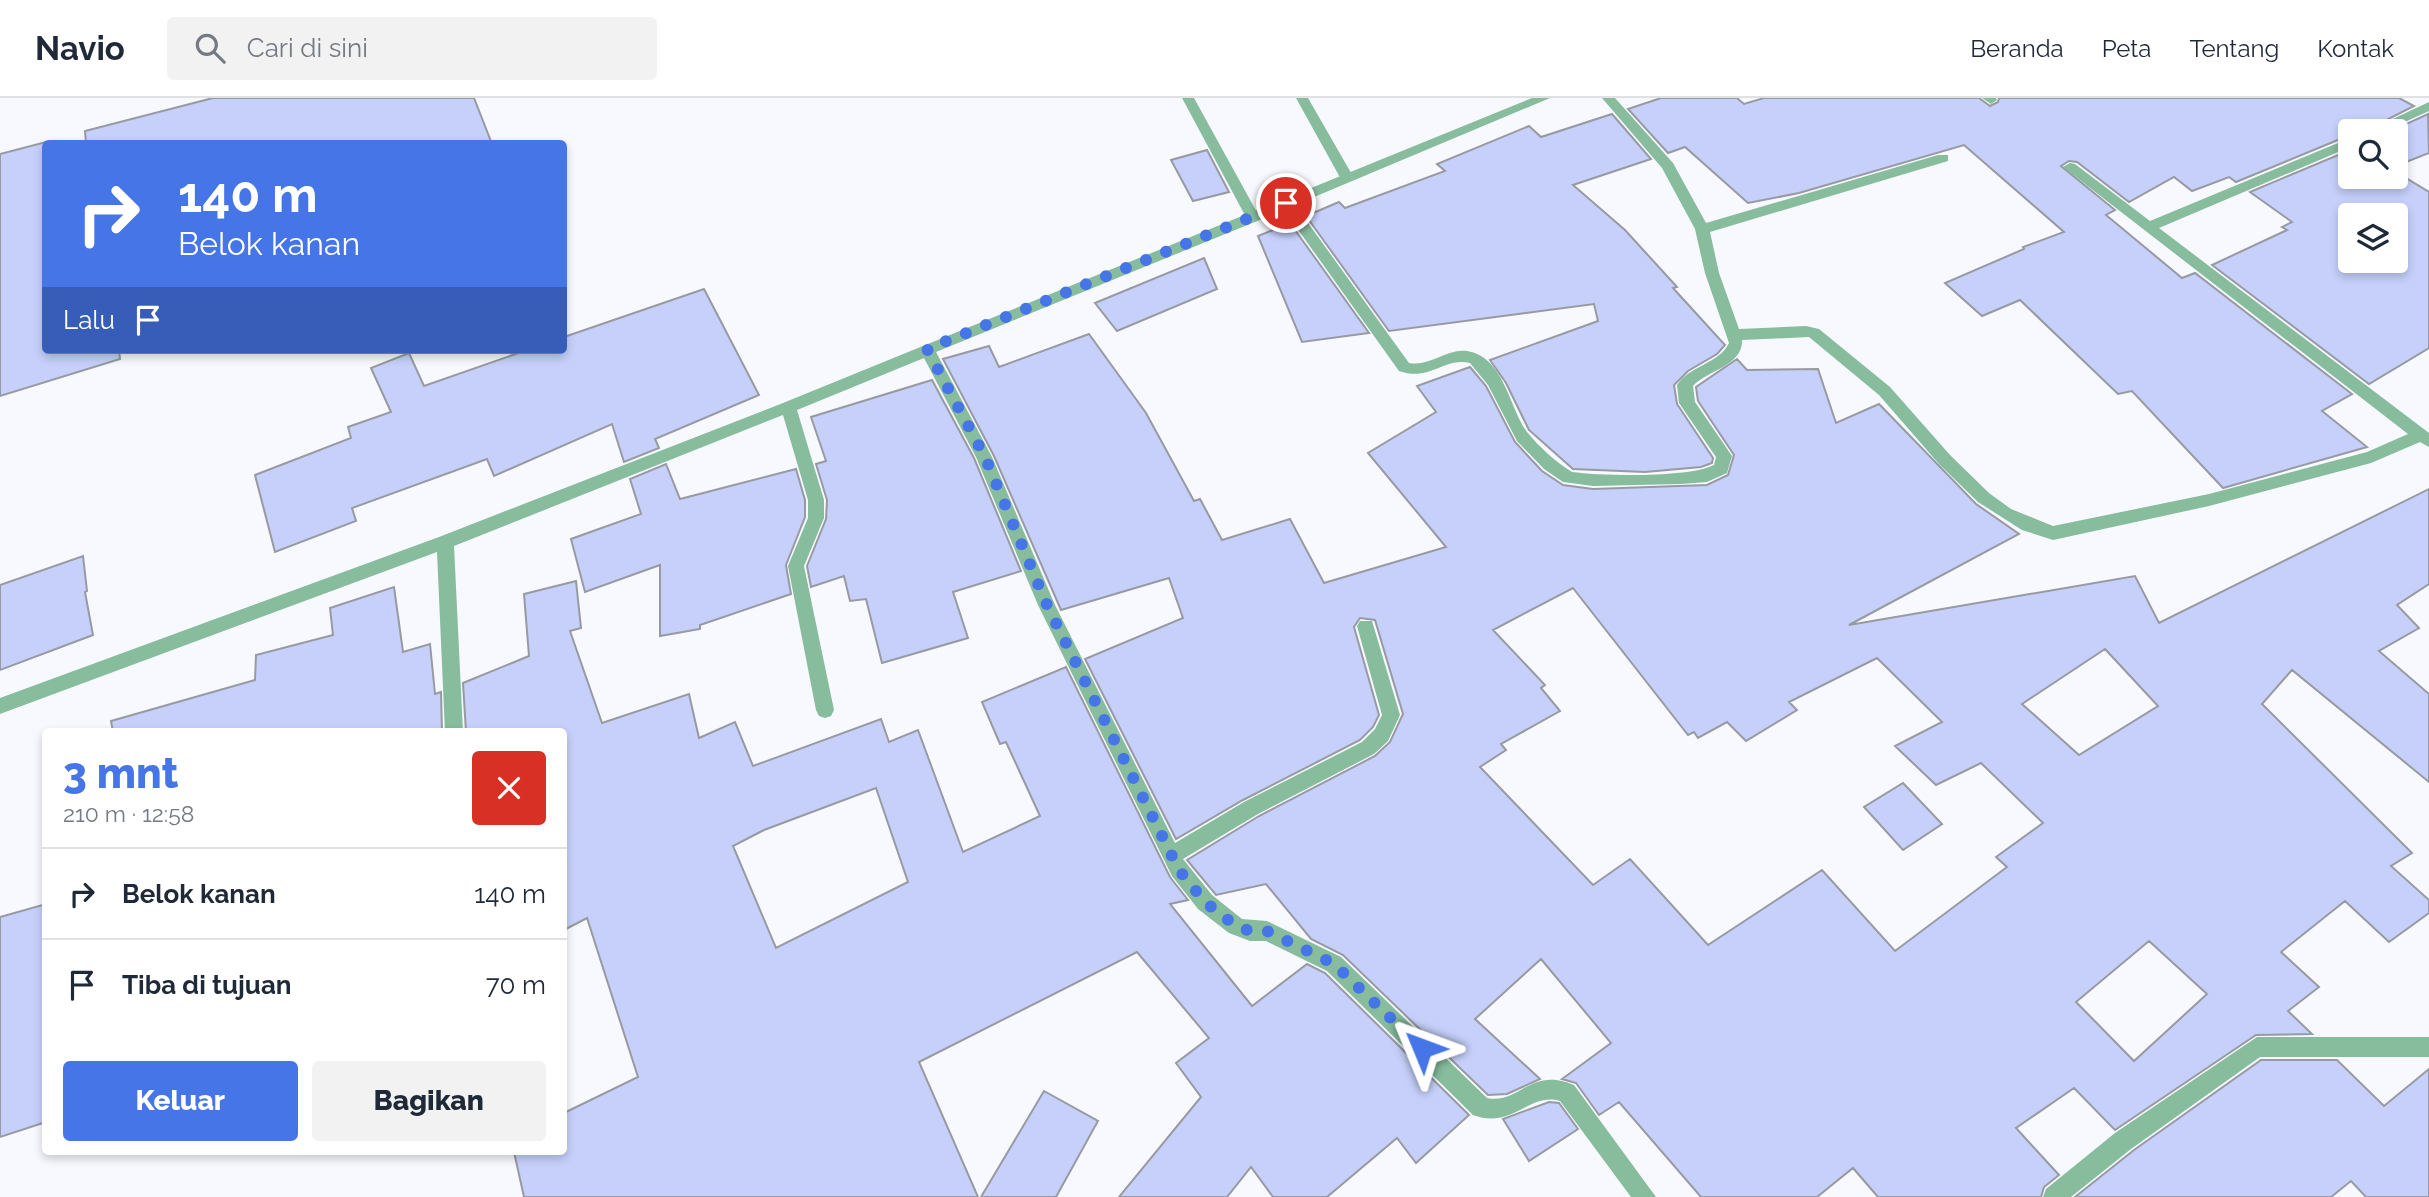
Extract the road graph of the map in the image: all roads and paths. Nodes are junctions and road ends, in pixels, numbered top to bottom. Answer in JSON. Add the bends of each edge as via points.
{"nodes":[{"id":1,"x":1188,"y":98,"type":"edge"},
{"id":2,"x":1302,"y":98,"type":"edge"},
{"id":3,"x":1544,"y":98,"type":"edge"},
{"id":4,"x":1608,"y":98,"type":"edge"},
{"id":5,"x":2428,"y":106,"type":"edge"},
{"id":6,"x":2400,"y":119,"type":"edge"},
{"id":7,"x":2338,"y":147,"type":"edge"},
{"id":8,"x":1943,"y":158,"type":"dead end"},
{"id":9,"x":2070,"y":167,"type":"dead end"},
{"id":10,"x":1347,"y":178,"type":"junction"},
{"id":11,"x":1286,"y":203,"type":"junction"},
{"id":12,"x":1252,"y":216,"type":"junction"},
{"id":13,"x":2148,"y":227,"type":"junction"},
{"id":14,"x":1702,"y":229,"type":"junction"},
{"id":15,"x":1734,"y":335,"type":"junction"},
{"id":16,"x":927,"y":349,"type":"junction"},
{"id":17,"x":788,"y":407,"type":"junction"},
{"id":18,"x":2425,"y":438,"type":"edge"},
{"id":19,"x":445,"y":542,"type":"junction"},
{"id":20,"x":1366,"y":626,"type":"dead end"},
{"id":21,"x":0,"y":706,"type":"edge"},
{"id":22,"x":825,"y":710,"type":"dead end"},
{"id":23,"x":454,"y":728,"type":"edge"},
{"id":24,"x":1172,"y":855,"type":"junction"},
{"id":25,"x":2429,"y":1047,"type":"edge"},
{"id":26,"x":1645,"y":1197,"type":"edge"},
{"id":27,"x":2054,"y":1197,"type":"edge"}],
"edges":[{"from":1,"to":12,"type":"street"},
{"from":2,"to":10,"type":"street"},
{"from":3,"to":10,"type":"street"},
{"from":4,"to":14,"type":"street","via":[[1668,166]]},
{"from":5,"to":6,"type":"street"},
{"from":7,"to":13,"type":"street"},
{"from":8,"to":14,"type":"street"},
{"from":9,"to":13,"type":"street"},
{"from":10,"to":11,"type":"street"},
{"from":11,"to":12,"type":"street"},
{"from":11,"to":15,"type":"street","via":[[1404,367],[1418,370],[1464,356],[1477,360],[1526,443],[1567,477],[1591,481],[1609,477],[1692,479],[1721,469],[1724,456],[1700,425],[1684,393],[1694,375],[1735,350]]},
{"from":12,"to":16,"type":"street"},
{"from":13,"to":18,"type":"street"},
{"from":14,"to":15,"type":"street"},
{"from":15,"to":18,"type":"street","via":[[1814,333],[1892,399],[1989,501],[2010,518],[2053,533],[2209,500],[2358,461]]},
{"from":16,"to":17,"type":"street"},
{"from":16,"to":24,"type":"street","via":[[985,457],[1047,605]]},
{"from":17,"to":19,"type":"street"},
{"from":17,"to":22,"type":"street","via":[[816,500],[816,518],[796,566]]},
{"from":19,"to":21,"type":"street"},
{"from":19,"to":23,"type":"street"},
{"from":20,"to":24,"type":"street","via":[[1391,715],[1382,735],[1368,748]]},
{"from":24,"to":26,"type":"street","via":[[1205,902],[1236,926],[1267,931],[1334,964],[1481,1107],[1492,1112],[1503,1109],[1541,1088],[1567,1092]]},
{"from":25,"to":27,"type":"street","via":[[2257,1047]]}]}
